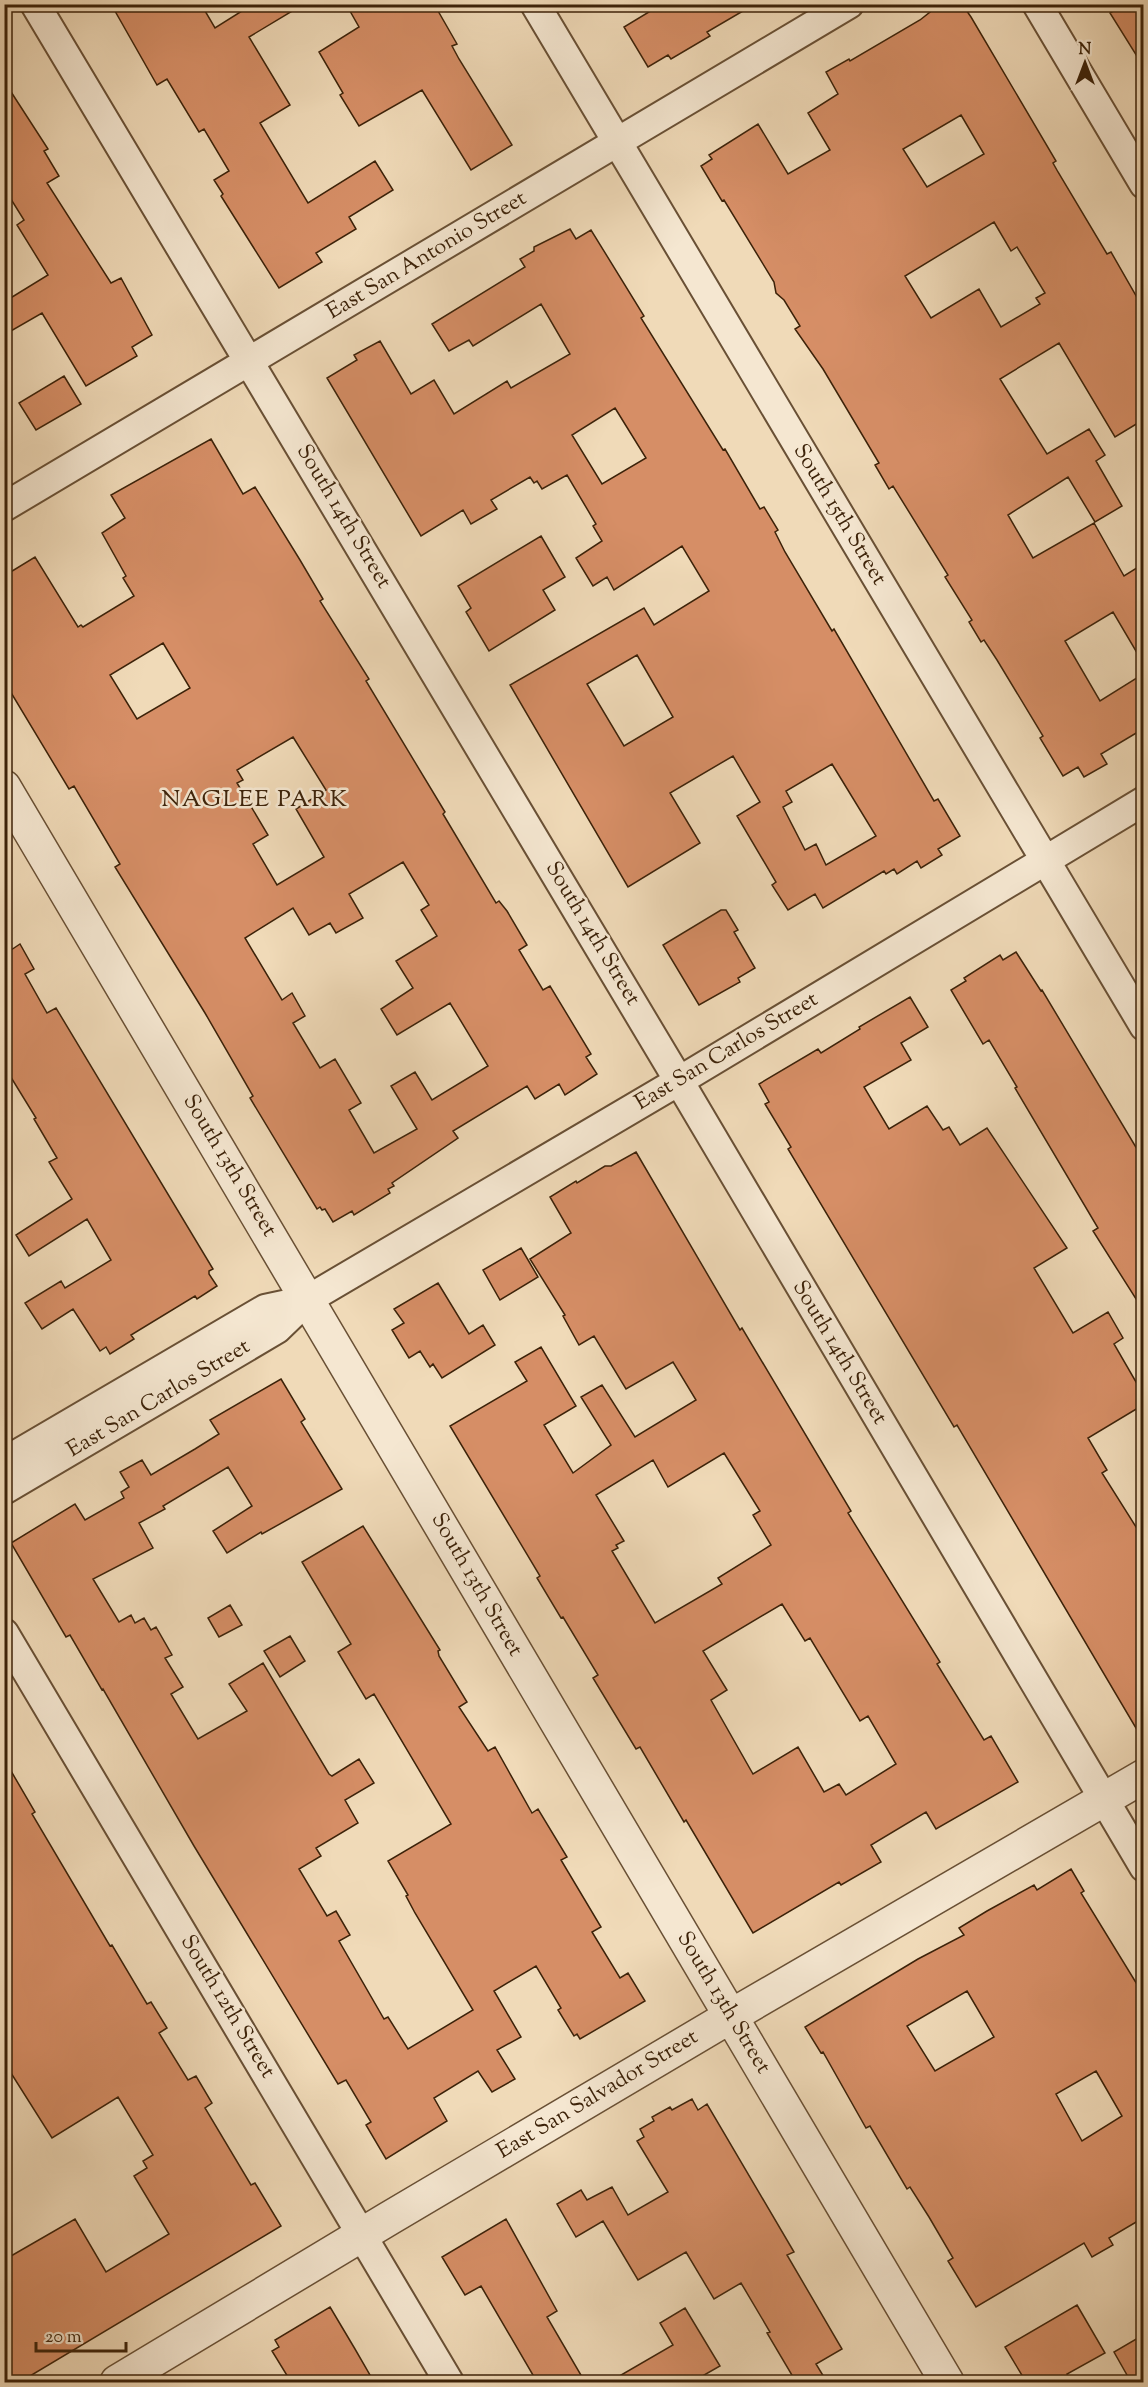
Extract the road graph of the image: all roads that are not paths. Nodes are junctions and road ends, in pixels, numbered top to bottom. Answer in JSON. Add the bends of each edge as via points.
{"nodes":[{"id":1,"x":35,"y":4,"type":"edge"},
{"id":2,"x":535,"y":4,"type":"edge"},
{"id":3,"x":849,"y":4,"type":"edge"},
{"id":4,"x":1037,"y":4,"type":"edge"},
{"id":5,"x":616,"y":143,"type":"junction"},
{"id":6,"x":1143,"y":184,"type":"edge"},
{"id":7,"x":250,"y":362,"type":"junction"},
{"id":8,"x":4,"y":507,"type":"edge"},
{"id":9,"x":4,"y":787,"type":"edge"},
{"id":10,"x":1143,"y":801,"type":"edge"},
{"id":11,"x":1045,"y":859,"type":"junction"},
{"id":12,"x":1143,"y":1026,"type":"edge"},
{"id":13,"x":679,"y":1081,"type":"junction"},
{"id":14,"x":308,"y":1300,"type":"junction"},
{"id":15,"x":4,"y":1462,"type":"edge"},
{"id":16,"x":4,"y":1491,"type":"edge"},
{"id":17,"x":4,"y":1633,"type":"edge"},
{"id":18,"x":1143,"y":1776,"type":"edge"},
{"id":19,"x":1103,"y":1799,"type":"junction"},
{"id":20,"x":1143,"y":1867,"type":"edge"},
{"id":21,"x":731,"y":2016,"type":"junction"},
{"id":22,"x":362,"y":2234,"type":"junction"},
{"id":23,"x":117,"y":2382,"type":"edge"},
{"id":24,"x":449,"y":2382,"type":"edge"},
{"id":25,"x":947,"y":2382,"type":"edge"}],
"edges":[{"from":1,"to":7,"type":"street","name":"South 14th Street"},
{"from":2,"to":5,"type":"street","name":"South 15th Street"},
{"from":3,"to":5,"type":"street","name":"East San Antonio Street"},
{"from":4,"to":6,"type":"street"},
{"from":5,"to":7,"type":"street","name":"East San Antonio Street"},
{"from":5,"to":11,"type":"street","name":"South 15th Street"},
{"from":7,"to":8,"type":"street","name":"East San Antonio Street"},
{"from":7,"to":13,"type":"street","name":"South 14th Street"},
{"from":9,"to":14,"type":"street","name":"South 13th Street"},
{"from":10,"to":11,"type":"street","name":"East San Carlos Street"},
{"from":11,"to":12,"type":"street","name":"South 15th Street"},
{"from":11,"to":13,"type":"street","name":"East San Carlos Street"},
{"from":13,"to":14,"type":"street","name":"East San Carlos Street"},
{"from":13,"to":19,"type":"street","name":"South 14th Street"},
{"from":14,"to":15,"type":"street","name":"East San Carlos Street","via":[[265,1309]]},
{"from":14,"to":16,"type":"street","name":"East San Carlos Street","via":[[277,1329]]},
{"from":14,"to":21,"type":"street","name":"South 13th Street"},
{"from":17,"to":22,"type":"street","name":"South 12th Street"},
{"from":18,"to":19,"type":"street","name":"East San Salvador Street"},
{"from":19,"to":20,"type":"street","name":"South 14th Street"},
{"from":19,"to":21,"type":"street","name":"East San Salvador Street"},
{"from":21,"to":22,"type":"street","name":"East San Salvador Street"},
{"from":21,"to":25,"type":"street","name":"South 13th Street"},
{"from":22,"to":23,"type":"street","name":"East San Salvador Street"},
{"from":22,"to":24,"type":"street","name":"South 12th Street"}]}
